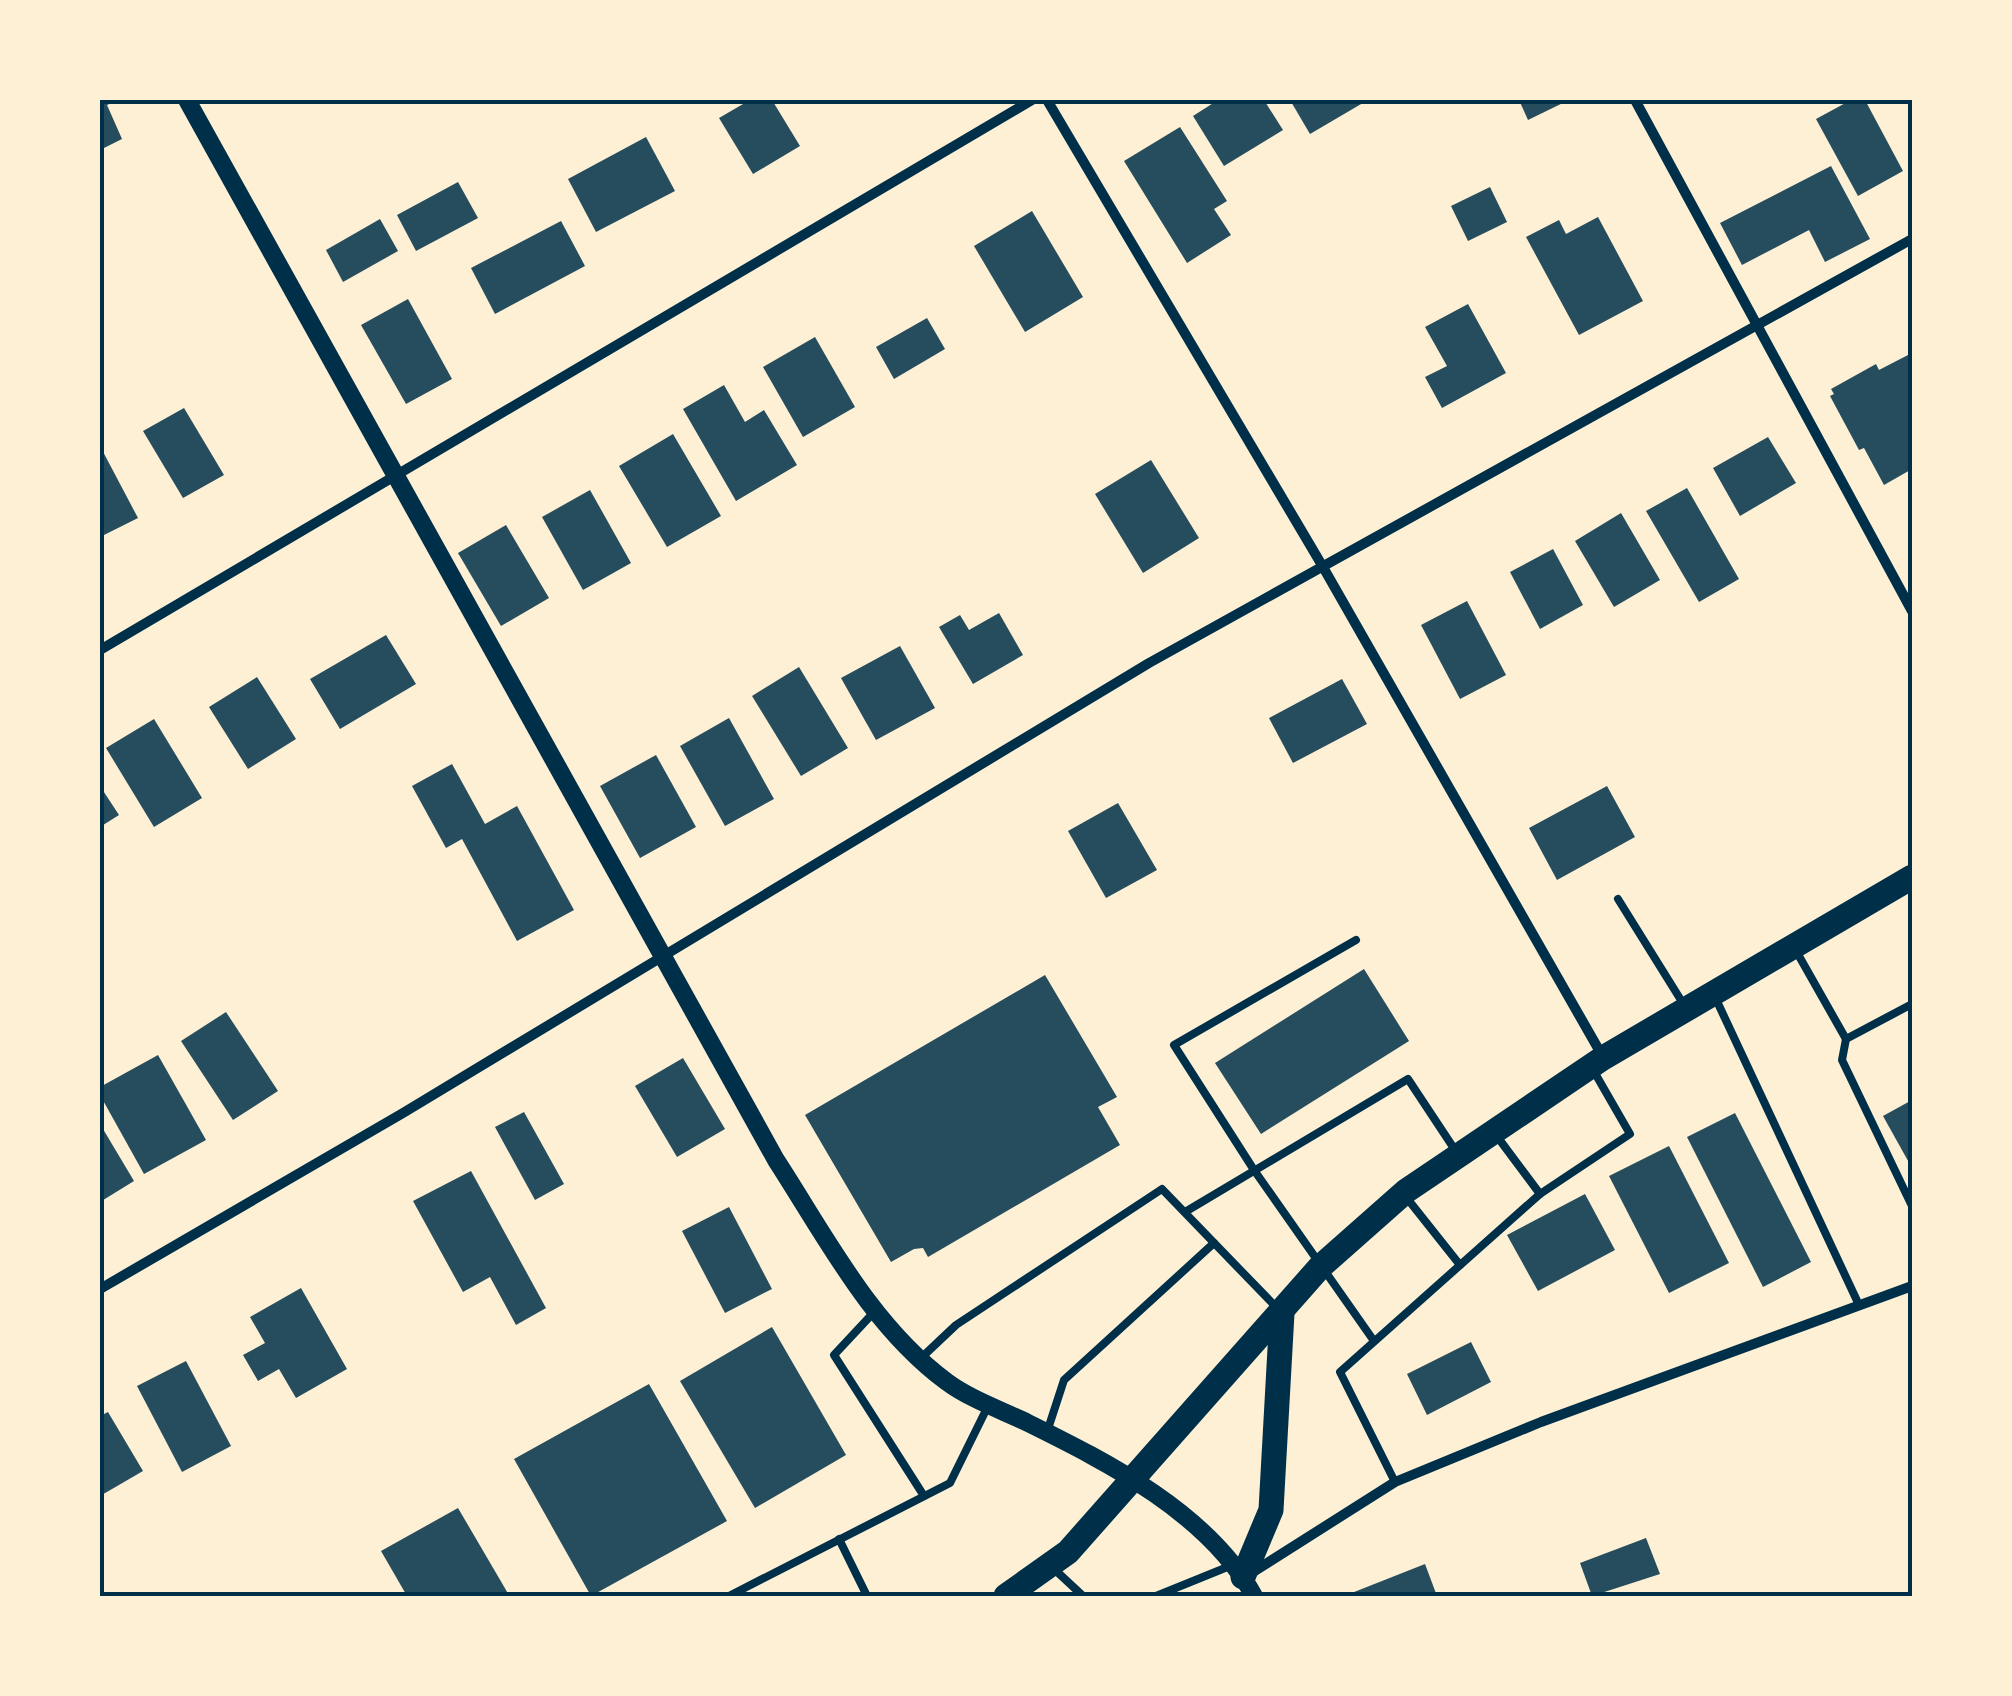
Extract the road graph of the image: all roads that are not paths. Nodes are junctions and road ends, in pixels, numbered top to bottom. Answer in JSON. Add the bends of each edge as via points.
{"nodes":[{"id":1,"x":187,"y":100,"type":"edge"},
{"id":2,"x":1032,"y":100,"type":"edge"},
{"id":3,"x":1046,"y":100,"type":"edge"},
{"id":4,"x":1635,"y":100,"type":"edge"},
{"id":5,"x":1912,"y":239,"type":"edge"},
{"id":6,"x":1759,"y":325,"type":"junction"},
{"id":7,"x":396,"y":475,"type":"junction"},
{"id":8,"x":1322,"y":567,"type":"junction"},
{"id":9,"x":1912,"y":611,"type":"edge"},
{"id":10,"x":100,"y":650,"type":"edge"},
{"id":11,"x":1912,"y":877,"type":"edge"},
{"id":12,"x":1618,"y":899,"type":"dead end"},
{"id":13,"x":1356,"y":940,"type":"dead end"},
{"id":14,"x":1793,"y":945,"type":"junction"},
{"id":15,"x":663,"y":956,"type":"junction"},
{"id":16,"x":1713,"y":992,"type":"junction"},
{"id":17,"x":1912,"y":1004,"type":"edge"},
{"id":18,"x":1687,"y":1008,"type":"junction"},
{"id":19,"x":1846,"y":1039,"type":"junction"},
{"id":20,"x":1597,"y":1062,"type":"junction"},
{"id":21,"x":1493,"y":1132,"type":"junction"},
{"id":22,"x":1458,"y":1155,"type":"junction"},
{"id":23,"x":1254,"y":1170,"type":"junction"},
{"id":24,"x":1403,"y":1193,"type":"junction"},
{"id":25,"x":1540,"y":1194,"type":"junction"},
{"id":26,"x":1912,"y":1206,"type":"edge"},
{"id":27,"x":1184,"y":1212,"type":"junction"},
{"id":28,"x":1214,"y":1243,"type":"junction"},
{"id":29,"x":1460,"y":1265,"type":"junction"},
{"id":30,"x":1320,"y":1267,"type":"junction"},
{"id":31,"x":1912,"y":1286,"type":"edge"},
{"id":32,"x":100,"y":1289,"type":"edge"},
{"id":33,"x":1859,"y":1305,"type":"junction"},
{"id":34,"x":876,"y":1310,"type":"junction"},
{"id":35,"x":1282,"y":1314,"type":"junction"},
{"id":36,"x":1374,"y":1341,"type":"junction"},
{"id":37,"x":920,"y":1359,"type":"junction"},
{"id":38,"x":990,"y":1404,"type":"junction"},
{"id":39,"x":1046,"y":1432,"type":"junction"},
{"id":40,"x":1134,"y":1482,"type":"junction"},
{"id":41,"x":1395,"y":1482,"type":"junction"},
{"id":42,"x":924,"y":1496,"type":"junction"},
{"id":43,"x":839,"y":1540,"type":"junction"},
{"id":44,"x":1050,"y":1565,"type":"junction"},
{"id":45,"x":1243,"y":1580,"type":"edge"},
{"id":46,"x":744,"y":1593,"type":"edge"},
{"id":47,"x":729,"y":1596,"type":"edge"},
{"id":48,"x":867,"y":1596,"type":"edge"},
{"id":49,"x":1006,"y":1596,"type":"edge"},
{"id":50,"x":1082,"y":1596,"type":"edge"},
{"id":51,"x":1156,"y":1596,"type":"edge"}],
"edges":[{"from":1,"to":7,"type":"street"},
{"from":2,"to":7,"type":"street"},
{"from":3,"to":8,"type":"street"},
{"from":4,"to":6,"type":"street"},
{"from":5,"to":6,"type":"street"},
{"from":6,"to":8,"type":"street"},
{"from":6,"to":9,"type":"street"},
{"from":7,"to":10,"type":"street"},
{"from":7,"to":15,"type":"street"},
{"from":8,"to":15,"type":"street","via":[[1149,663]]},
{"from":8,"to":20,"type":"street"},
{"from":11,"to":14,"type":"main road"},
{"from":12,"to":18,"type":"lane"},
{"from":13,"to":23,"type":"lane","via":[[1174,1045]]},
{"from":14,"to":16,"type":"main road"},
{"from":14,"to":19,"type":"lane"},
{"from":15,"to":32,"type":"street"},
{"from":15,"to":34,"type":"street","via":[[776,1160]]},
{"from":16,"to":18,"type":"main road"},
{"from":16,"to":33,"type":"lane"},
{"from":17,"to":19,"type":"lane"},
{"from":18,"to":20,"type":"main road"},
{"from":19,"to":26,"type":"lane","via":[[1842,1060]]},
{"from":20,"to":21,"type":"main road"},
{"from":20,"to":25,"type":"lane","via":[[1630,1134]]},
{"from":21,"to":22,"type":"main road"},
{"from":21,"to":25,"type":"lane"},
{"from":22,"to":23,"type":"lane","via":[[1408,1078]]},
{"from":22,"to":24,"type":"main road"},
{"from":23,"to":27,"type":"lane"},
{"from":23,"to":30,"type":"lane"},
{"from":24,"to":29,"type":"lane"},
{"from":24,"to":30,"type":"main road"},
{"from":25,"to":29,"type":"lane"},
{"from":27,"to":28,"type":"lane"},
{"from":27,"to":37,"type":"lane","via":[[1162,1189],[956,1325]]},
{"from":28,"to":35,"type":"lane"},
{"from":28,"to":39,"type":"lane","via":[[1064,1380]]},
{"from":29,"to":36,"type":"lane"},
{"from":30,"to":35,"type":"main road"},
{"from":30,"to":36,"type":"lane"},
{"from":31,"to":33,"type":"street"},
{"from":33,"to":41,"type":"street"},
{"from":34,"to":37,"type":"street"},
{"from":34,"to":42,"type":"lane","via":[[834,1354]]},
{"from":35,"to":40,"type":"main road"},
{"from":35,"to":45,"type":"main road","via":[[1271,1510]]},
{"from":36,"to":41,"type":"lane","via":[[1340,1372]]},
{"from":37,"to":38,"type":"street","via":[[949,1384]]},
{"from":38,"to":39,"type":"street"},
{"from":38,"to":42,"type":"lane","via":[[950,1483]]},
{"from":39,"to":40,"type":"street"},
{"from":40,"to":44,"type":"main road"},
{"from":40,"to":45,"type":"street","via":[[1187,1520]]},
{"from":41,"to":45,"type":"street"},
{"from":42,"to":43,"type":"lane"},
{"from":43,"to":46,"type":"lane"},
{"from":43,"to":48,"type":"lane"},
{"from":44,"to":49,"type":"main road"},
{"from":44,"to":50,"type":"lane"},
{"from":45,"to":51,"type":"lane"},
{"from":46,"to":47,"type":"lane"}]}
